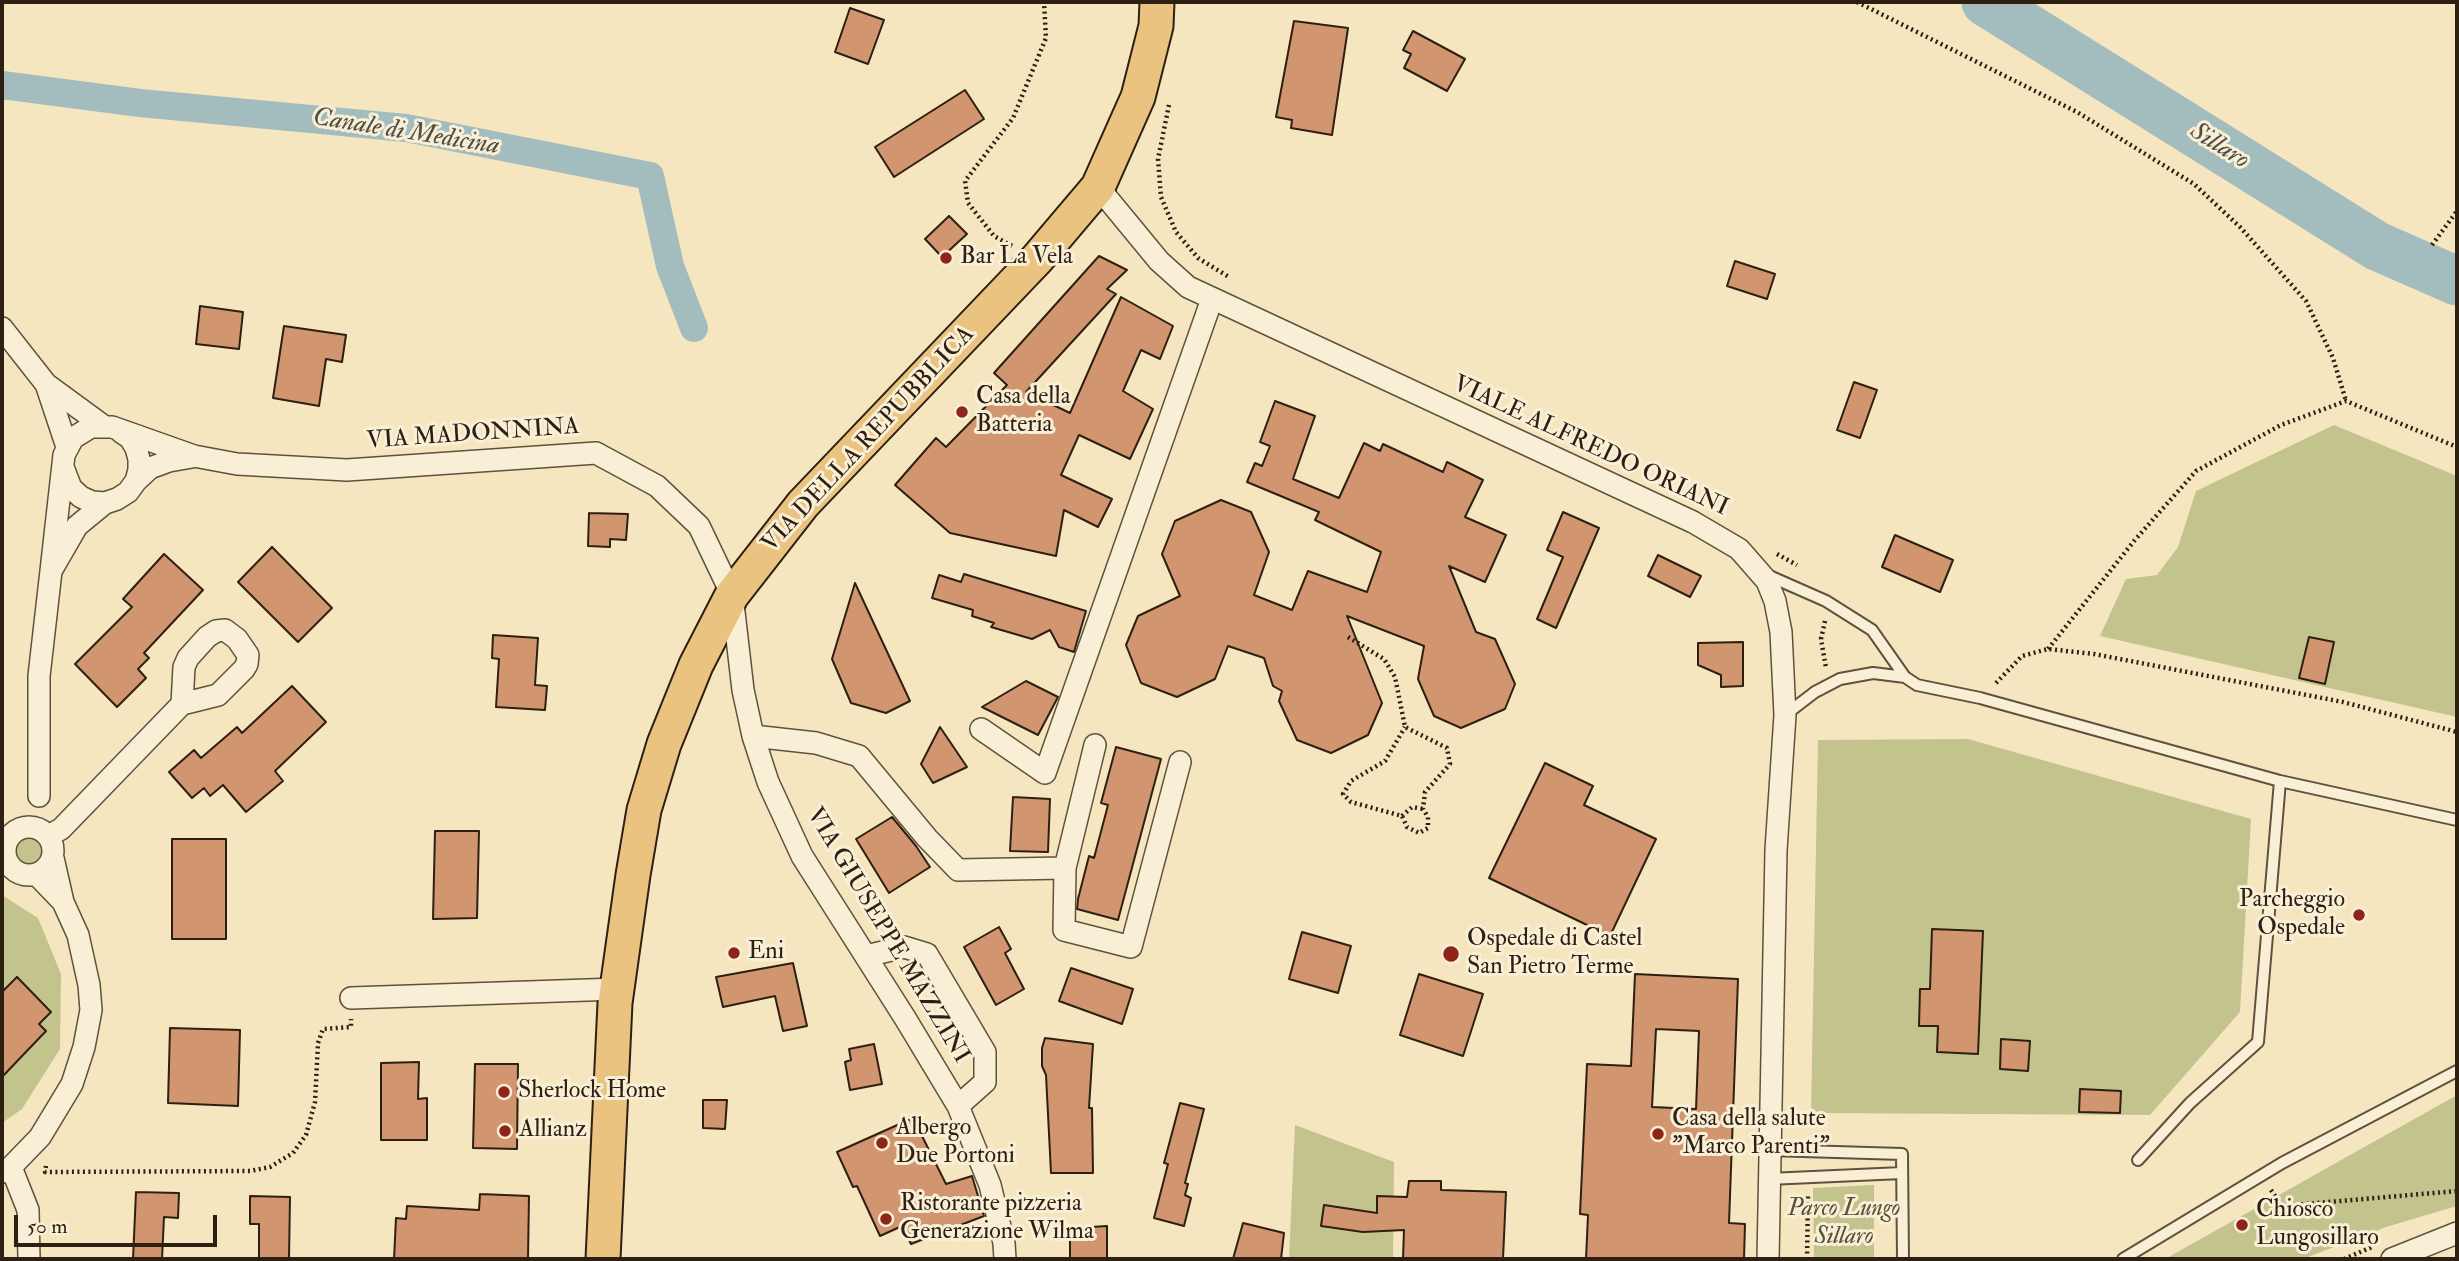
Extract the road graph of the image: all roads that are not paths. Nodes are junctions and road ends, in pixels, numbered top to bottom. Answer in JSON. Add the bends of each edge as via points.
{"nodes":[{"id":1,"x":1157,"y":14,"type":"edge"},
{"id":2,"x":1098,"y":187,"type":"junction"},
{"id":3,"x":1212,"y":299,"type":"junction"},
{"id":4,"x":2,"y":328,"type":"edge"},
{"id":5,"x":46,"y":384,"type":"junction"},
{"id":6,"x":111,"y":428,"type":"junction"},
{"id":7,"x":65,"y":456,"type":"junction"},
{"id":8,"x":194,"y":456,"type":"junction"},
{"id":9,"x":136,"y":481,"type":"junction"},
{"id":10,"x":105,"y":503,"type":"junction"},
{"id":11,"x":51,"y":571,"type":"junction"},
{"id":12,"x":1761,"y":573,"type":"junction"},
{"id":13,"x":732,"y":594,"type":"junction"},
{"id":14,"x":1905,"y":677,"type":"junction"},
{"id":15,"x":182,"y":704,"type":"dead end"},
{"id":16,"x":1786,"y":715,"type":"junction"},
{"id":17,"x":981,"y":729,"type":"dead end"},
{"id":18,"x":753,"y":736,"type":"junction"},
{"id":19,"x":1095,"y":745,"type":"dead end"},
{"id":20,"x":1180,"y":762,"type":"dead end"},
{"id":21,"x":2280,"y":781,"type":"junction"},
{"id":22,"x":2457,"y":820,"type":"edge"},
{"id":23,"x":20,"y":834,"type":"edge"},
{"id":24,"x":53,"y":858,"type":"junction"},
{"id":25,"x":1065,"y":868,"type":"junction"},
{"id":26,"x":37,"y":875,"type":"junction"},
{"id":27,"x":63,"y":902,"type":"junction"},
{"id":28,"x":866,"y":956,"type":"junction"},
{"id":29,"x":617,"y":989,"type":"junction"},
{"id":30,"x":351,"y":998,"type":"road end"},
{"id":31,"x":2457,"y":1071,"type":"edge"},
{"id":32,"x":958,"y":1106,"type":"junction"},
{"id":33,"x":1769,"y":1150,"type":"junction"},
{"id":34,"x":2138,"y":1160,"type":"dead end"},
{"id":35,"x":6,"y":1170,"type":"edge"},
{"id":36,"x":1902,"y":1173,"type":"junction"},
{"id":37,"x":1768,"y":1179,"type":"junction"},
{"id":38,"x":2457,"y":1233,"type":"edge"},
{"id":39,"x":29,"y":1259,"type":"edge"},
{"id":40,"x":603,"y":1259,"type":"edge"},
{"id":41,"x":1005,"y":1259,"type":"edge"},
{"id":42,"x":1768,"y":1259,"type":"edge"},
{"id":43,"x":1903,"y":1259,"type":"edge"},
{"id":44,"x":2123,"y":1259,"type":"edge"},
{"id":45,"x":2392,"y":1259,"type":"edge"}],
"edges":[{"from":1,"to":2,"type":"main road","name":"VIA DELLA REPUBBLICA","via":[[1138,97]]},
{"from":2,"to":3,"type":"street","name":"VIALE ALFREDO ORIANI","via":[[1159,261],[1188,287]]},
{"from":2,"to":13,"type":"main road","name":"VIA DELLA REPUBBLICA","via":[[1037,259],[803,504]]},
{"from":3,"to":12,"type":"street","name":"VIALE ALFREDO ORIANI","via":[[1693,522],[1739,549]]},
{"from":3,"to":17,"type":"street","via":[[1045,773]]},
{"from":4,"to":5,"type":"street"},
{"from":5,"to":6,"type":"street"},
{"from":5,"to":7,"type":"street"},
{"from":6,"to":7,"type":"street","via":[[81,431]]},
{"from":6,"to":8,"type":"street","name":"VIA MADONNINA"},
{"from":6,"to":9,"type":"street","via":[[130,438],[139,458]]},
{"from":7,"to":10,"type":"street","via":[[65,477],[71,488],[92,502]]},
{"from":7,"to":11,"type":"street"},
{"from":8,"to":9,"type":"street","via":[[150,468]]},
{"from":8,"to":13,"type":"street","name":"VIA MADONNINA","via":[[236,464],[346,470],[596,453],[657,486],[698,526]]},
{"from":9,"to":10,"type":"street","via":[[128,492]]},
{"from":10,"to":11,"type":"street","via":[[77,526]]},
{"from":11,"to":23,"type":"street","via":[[40,676],[39,796]]},
{"from":12,"to":14,"type":"lane","via":[[1872,630]]},
{"from":12,"to":16,"type":"street","name":"VIALE ALFREDO ORIANI","via":[[1775,601],[1781,632]]},
{"from":13,"to":18,"type":"street","name":"VIA GIUSEPPE MAZZINI"},
{"from":13,"to":29,"type":"main road","name":"VIA DELLA REPUBBLICA","via":[[664,744],[644,810]]},
{"from":14,"to":16,"type":"lane","via":[[1873,673],[1840,679]]},
{"from":14,"to":21,"type":"lane","via":[[1917,685],[1980,698]]},
{"from":15,"to":23,"type":"street","via":[[61,829]]},
{"from":16,"to":33,"type":"street","name":"VIALE ALFREDO ORIANI","via":[[1776,850]]},
{"from":18,"to":25,"type":"street","via":[[816,743],[859,756],[958,870]]},
{"from":18,"to":28,"type":"street","name":"VIA GIUSEPPE MAZZINI","via":[[768,782],[802,856]]},
{"from":19,"to":25,"type":"street"},
{"from":20,"to":25,"type":"street","via":[[1131,947],[1064,930]]},
{"from":21,"to":22,"type":"lane"},
{"from":21,"to":34,"type":"lane","via":[[2258,1042],[2190,1103]]},
{"from":23,"to":24,"type":"street","via":[[52,843]]},
{"from":23,"to":26,"type":"street","via":[[5,855],[13,870]]},
{"from":24,"to":26,"type":"street"},
{"from":24,"to":27,"type":"street"},
{"from":26,"to":27,"type":"street"},
{"from":27,"to":35,"type":"street","via":[[81,947],[89,985],[84,1047],[72,1084],[40,1137]]},
{"from":28,"to":32,"type":"street","name":"VIA GIUSEPPE MAZZINI"},
{"from":28,"to":32,"type":"street","via":[[904,947],[927,954],[985,1052],[985,1082]]},
{"from":29,"to":30,"type":"street"},
{"from":29,"to":40,"type":"main road","name":"VIA DELLA REPUBBLICA"},
{"from":31,"to":44,"type":"lane","via":[[2282,1163]]},
{"from":32,"to":41,"type":"street","name":"VIA GIUSEPPE MAZZINI","via":[[990,1185]]},
{"from":33,"to":36,"type":"lane","via":[[1902,1154]]},
{"from":33,"to":37,"type":"street","name":"VIALE ALFREDO ORIANI"},
{"from":35,"to":39,"type":"street","via":[[28,1210]]},
{"from":36,"to":37,"type":"lane"},
{"from":36,"to":43,"type":"lane"},
{"from":37,"to":42,"type":"street","name":"VIALE ALFREDO ORIANI"},
{"from":38,"to":45,"type":"street"}]}
